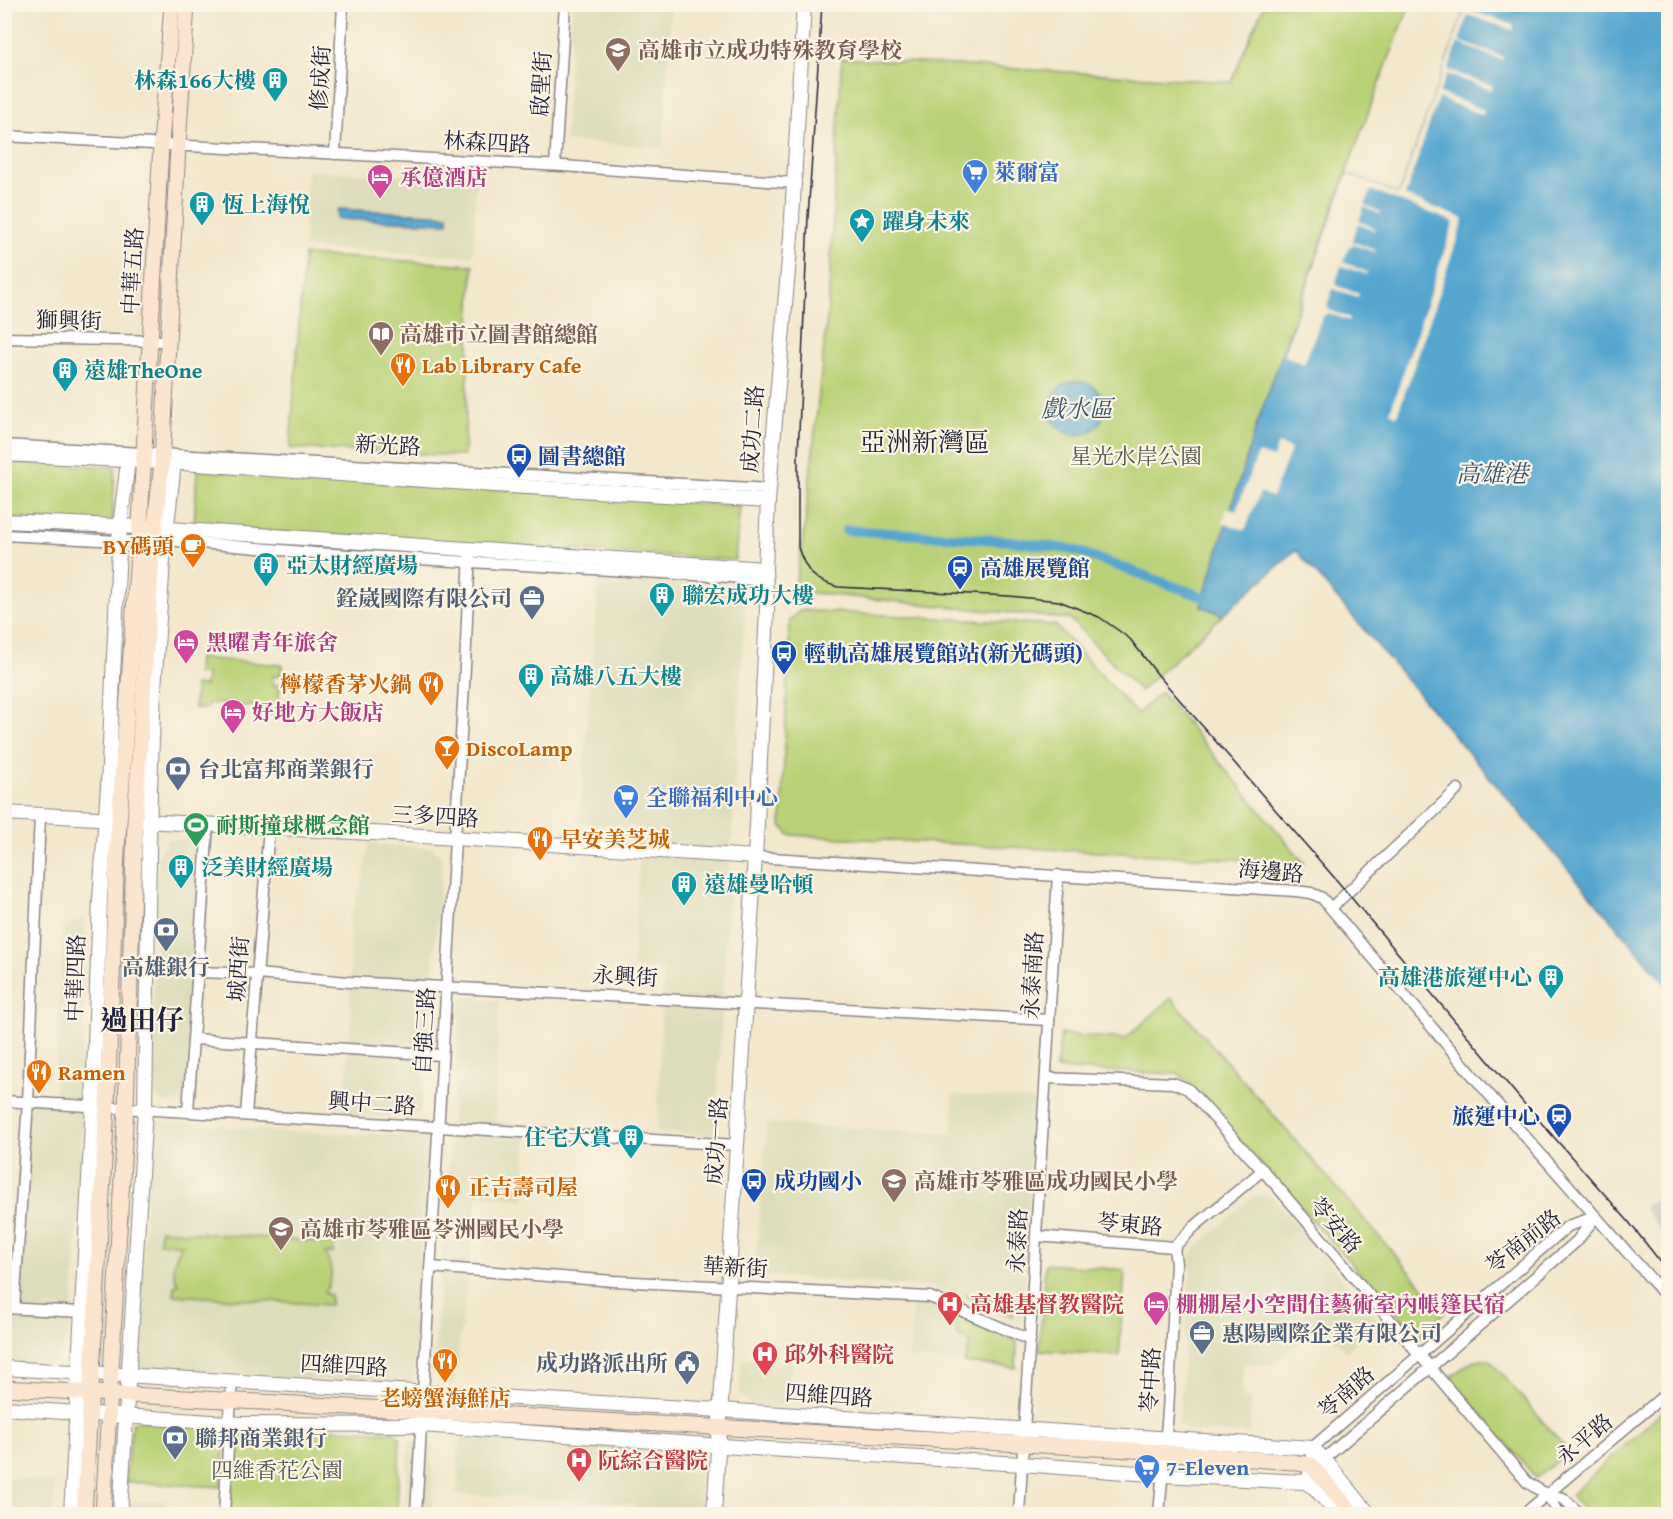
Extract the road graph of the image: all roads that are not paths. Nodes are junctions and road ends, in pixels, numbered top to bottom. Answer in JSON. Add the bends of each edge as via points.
{"nodes":[{"id":1,"x":172,"y":4,"type":"edge"},
{"id":2,"x":187,"y":4,"type":"edge"},
{"id":3,"x":343,"y":4,"type":"edge"},
{"id":4,"x":565,"y":4,"type":"edge"},
{"id":5,"x":804,"y":4,"type":"edge"},
{"id":6,"x":4,"y":136,"type":"edge"},
{"id":7,"x":161,"y":145,"type":"junction"},
{"id":8,"x":178,"y":146,"type":"junction"},
{"id":9,"x":335,"y":154,"type":"junction"},
{"id":10,"x":555,"y":165,"type":"junction"},
{"id":11,"x":794,"y":183,"type":"junction"},
{"id":12,"x":4,"y":338,"type":"edge"},
{"id":13,"x":150,"y":341,"type":"junction"},
{"id":14,"x":168,"y":341,"type":"junction"},
{"id":15,"x":4,"y":445,"type":"edge"},
{"id":16,"x":4,"y":454,"type":"edge"},
{"id":17,"x":138,"y":459,"type":"junction"},
{"id":18,"x":166,"y":460,"type":"junction"},
{"id":19,"x":768,"y":495,"type":"junction"},
{"id":20,"x":4,"y":521,"type":"edge"},
{"id":21,"x":120,"y":526,"type":"junction"},
{"id":22,"x":4,"y":534,"type":"edge"},
{"id":23,"x":153,"y":534,"type":"junction"},
{"id":24,"x":120,"y":541,"type":"junction"},
{"id":25,"x":469,"y":555,"type":"junction"},
{"id":26,"x":765,"y":576,"type":"junction"},
{"id":27,"x":1458,"y":789,"type":"dead end"},
{"id":28,"x":4,"y":813,"type":"edge"},
{"id":29,"x":40,"y":815,"type":"junction"},
{"id":30,"x":128,"y":820,"type":"junction"},
{"id":31,"x":208,"y":824,"type":"junction"},
{"id":32,"x":269,"y":827,"type":"junction"},
{"id":33,"x":454,"y":838,"type":"junction"},
{"id":34,"x":754,"y":857,"type":"junction"},
{"id":35,"x":1058,"y":875,"type":"junction"},
{"id":36,"x":1332,"y":907,"type":"junction"},
{"id":37,"x":198,"y":972,"type":"junction"},
{"id":38,"x":257,"y":974,"type":"junction"},
{"id":39,"x":446,"y":986,"type":"junction"},
{"id":40,"x":746,"y":1003,"type":"junction"},
{"id":41,"x":1049,"y":1020,"type":"junction"},
{"id":42,"x":193,"y":1039,"type":"junction"},
{"id":43,"x":252,"y":1043,"type":"junction"},
{"id":44,"x":442,"y":1054,"type":"junction"},
{"id":45,"x":1046,"y":1078,"type":"junction"},
{"id":46,"x":4,"y":1101,"type":"edge"},
{"id":47,"x":28,"y":1102,"type":"junction"},
{"id":48,"x":100,"y":1106,"type":"junction"},
{"id":49,"x":126,"y":1107,"type":"junction"},
{"id":50,"x":145,"y":1108,"type":"junction"},
{"id":51,"x":188,"y":1111,"type":"junction"},
{"id":52,"x":246,"y":1115,"type":"junction"},
{"id":53,"x":438,"y":1126,"type":"junction"},
{"id":54,"x":737,"y":1145,"type":"junction"},
{"id":55,"x":1263,"y":1170,"type":"junction"},
{"id":56,"x":1595,"y":1217,"type":"junction"},
{"id":57,"x":1036,"y":1236,"type":"junction"},
{"id":58,"x":1174,"y":1247,"type":"junction"},
{"id":59,"x":430,"y":1267,"type":"junction"},
{"id":60,"x":728,"y":1286,"type":"junction"},
{"id":61,"x":1668,"y":1304,"type":"edge"},
{"id":62,"x":9,"y":1308,"type":"edge"},
{"id":63,"x":82,"y":1312,"type":"junction"},
{"id":64,"x":1030,"y":1340,"type":"junction"},
{"id":65,"x":1418,"y":1354,"type":"junction"},
{"id":66,"x":1430,"y":1367,"type":"junction"},
{"id":67,"x":4,"y":1368,"type":"edge"},
{"id":68,"x":86,"y":1372,"type":"junction"},
{"id":69,"x":112,"y":1374,"type":"junction"},
{"id":70,"x":129,"y":1375,"type":"junction"},
{"id":71,"x":232,"y":1381,"type":"junction"},
{"id":72,"x":4,"y":1388,"type":"edge"},
{"id":73,"x":85,"y":1391,"type":"junction"},
{"id":74,"x":423,"y":1392,"type":"junction"},
{"id":75,"x":1668,"y":1392,"type":"edge"},
{"id":76,"x":111,"y":1394,"type":"junction"},
{"id":77,"x":128,"y":1395,"type":"junction"},
{"id":78,"x":230,"y":1400,"type":"junction"},
{"id":79,"x":4,"y":1408,"type":"edge"},
{"id":80,"x":720,"y":1410,"type":"junction"},
{"id":81,"x":83,"y":1413,"type":"junction"},
{"id":82,"x":109,"y":1415,"type":"junction"},
{"id":83,"x":126,"y":1416,"type":"junction"},
{"id":84,"x":422,"y":1418,"type":"junction"},
{"id":85,"x":228,"y":1423,"type":"junction"},
{"id":86,"x":720,"y":1427,"type":"junction"},
{"id":87,"x":1024,"y":1438,"type":"junction"},
{"id":88,"x":1165,"y":1445,"type":"junction"},
{"id":89,"x":718,"y":1446,"type":"junction"},
{"id":90,"x":1312,"y":1448,"type":"junction"},
{"id":91,"x":1317,"y":1462,"type":"junction"},
{"id":92,"x":1022,"y":1464,"type":"junction"},
{"id":93,"x":1162,"y":1475,"type":"junction"},
{"id":94,"x":1305,"y":1482,"type":"junction"},
{"id":95,"x":1547,"y":1496,"type":"junction"},
{"id":96,"x":71,"y":1515,"type":"edge"},
{"id":97,"x":84,"y":1515,"type":"edge"},
{"id":98,"x":103,"y":1515,"type":"edge"},
{"id":99,"x":120,"y":1515,"type":"edge"},
{"id":100,"x":224,"y":1515,"type":"edge"},
{"id":101,"x":416,"y":1515,"type":"edge"},
{"id":102,"x":714,"y":1515,"type":"edge"},
{"id":103,"x":1019,"y":1515,"type":"edge"},
{"id":104,"x":1159,"y":1515,"type":"edge"},
{"id":105,"x":1337,"y":1515,"type":"edge"},
{"id":106,"x":1353,"y":1515,"type":"edge"},
{"id":107,"x":1369,"y":1515,"type":"edge"},
{"id":108,"x":1524,"y":1515,"type":"edge"},
{"id":109,"x":1560,"y":1515,"type":"edge"},
{"id":110,"x":1580,"y":1515,"type":"edge"}],
"edges":[{"from":1,"to":7,"type":"main road","name":"中華五路"},
{"from":2,"to":8,"type":"main road","name":"中華五路"},
{"from":3,"to":9,"type":"street","name":"修成街"},
{"from":4,"to":10,"type":"street","name":"啟聖街"},
{"from":5,"to":11,"type":"street","name":"成功二路"},
{"from":6,"to":7,"type":"street"},
{"from":7,"to":8,"type":"street","name":"林森四路"},
{"from":7,"to":13,"type":"main road","name":"中華五路"},
{"from":8,"to":9,"type":"street","name":"林森四路"},
{"from":8,"to":14,"type":"main road","name":"中華五路"},
{"from":9,"to":10,"type":"street","name":"林森四路"},
{"from":10,"to":11,"type":"street","name":"林森四路"},
{"from":11,"to":19,"type":"street","name":"成功二路"},
{"from":12,"to":13,"type":"street","name":"獅興街"},
{"from":13,"to":14,"type":"street","name":"獅興街"},
{"from":13,"to":17,"type":"main road","name":"中華五路"},
{"from":14,"to":18,"type":"main road","name":"中華五路"},
{"from":15,"to":17,"type":"street","name":"新光路"},
{"from":16,"to":17,"type":"street","name":"新光路"},
{"from":17,"to":18,"type":"street","name":"新光路"},
{"from":17,"to":21,"type":"street","name":"中華四路"},
{"from":17,"to":23,"type":"main road","name":"中華五路"},
{"from":18,"to":19,"type":"street","name":"新光路","via":[[483,484]]},
{"from":18,"to":23,"type":"main road","name":"中華五路"},
{"from":19,"to":26,"type":"street","name":"成功二路"},
{"from":20,"to":21,"type":"street"},
{"from":21,"to":23,"type":"street"},
{"from":21,"to":24,"type":"street","name":"中華四路"},
{"from":22,"to":24,"type":"street"},
{"from":23,"to":24,"type":"street"},
{"from":23,"to":25,"type":"street"},
{"from":23,"to":30,"type":"main road","name":"中華四路"},
{"from":24,"to":30,"type":"street","name":"中華四路"},
{"from":25,"to":26,"type":"street"},
{"from":25,"to":33,"type":"street","name":"自強三路"},
{"from":26,"to":34,"type":"street","name":"成功二路"},
{"from":27,"to":36,"type":"street"},
{"from":28,"to":29,"type":"street","name":"三多四路"},
{"from":29,"to":30,"type":"street","name":"三多四路"},
{"from":29,"to":47,"type":"street"},
{"from":30,"to":31,"type":"street","name":"三多四路"},
{"from":30,"to":48,"type":"main road","name":"中華四路"},
{"from":30,"to":49,"type":"main road","name":"中華四路"},
{"from":30,"to":50,"type":"street","name":"中華四路"},
{"from":31,"to":32,"type":"street","name":"三多四路"},
{"from":31,"to":37,"type":"street"},
{"from":32,"to":33,"type":"street","name":"三多四路"},
{"from":32,"to":38,"type":"street","name":"城西街"},
{"from":33,"to":34,"type":"street","name":"三多四路"},
{"from":33,"to":39,"type":"street","name":"自強三路"},
{"from":34,"to":35,"type":"street","name":"海邊路"},
{"from":34,"to":40,"type":"street","name":"成功一路"},
{"from":35,"to":36,"type":"street","name":"海邊路","via":[[1296,891],[1311,893]]},
{"from":35,"to":41,"type":"street","name":"永泰南路"},
{"from":36,"to":56,"type":"street","name":"海邊路"},
{"from":37,"to":38,"type":"street","name":"永興街"},
{"from":37,"to":42,"type":"street"},
{"from":38,"to":39,"type":"street","name":"永興街"},
{"from":38,"to":43,"type":"street","name":"城西街"},
{"from":39,"to":40,"type":"street","name":"永興街"},
{"from":39,"to":44,"type":"street","name":"自強三路"},
{"from":40,"to":41,"type":"street","name":"永興街"},
{"from":40,"to":54,"type":"street","name":"成功一路"},
{"from":41,"to":45,"type":"street","name":"永泰南路"},
{"from":42,"to":43,"type":"street"},
{"from":42,"to":51,"type":"street"},
{"from":43,"to":44,"type":"street"},
{"from":43,"to":52,"type":"street","name":"城西街"},
{"from":44,"to":53,"type":"street","name":"自強三路"},
{"from":45,"to":55,"type":"street","name":"苓安路","via":[[1173,1083],[1188,1089]]},
{"from":45,"to":57,"type":"street","name":"永泰路"},
{"from":46,"to":47,"type":"street","name":"興中二路"},
{"from":47,"to":48,"type":"street","name":"興中二路"},
{"from":47,"to":62,"type":"street"},
{"from":48,"to":49,"type":"street","name":"興中二路"},
{"from":48,"to":63,"type":"street","name":"中華四路"},
{"from":48,"to":68,"type":"main road","name":"中華四路"},
{"from":49,"to":50,"type":"street","name":"興中二路"},
{"from":49,"to":69,"type":"main road","name":"中華四路"},
{"from":50,"to":51,"type":"street","name":"興中二路"},
{"from":50,"to":70,"type":"street","name":"中華四路"},
{"from":51,"to":52,"type":"street","name":"興中二路"},
{"from":52,"to":53,"type":"street","name":"興中二路"},
{"from":53,"to":54,"type":"street","name":"興中二路"},
{"from":53,"to":59,"type":"street","name":"自強三路"},
{"from":54,"to":60,"type":"street","name":"成功一路"},
{"from":55,"to":58,"type":"street","name":"苓東路"},
{"from":55,"to":65,"type":"street","name":"苓安路"},
{"from":56,"to":61,"type":"street","name":"海邊路","via":[[1664,1294]]},
{"from":56,"to":65,"type":"street","name":"苓南前路","via":[[1568,1226]]},
{"from":56,"to":66,"type":"street","name":"苓南前路","via":[[1577,1241]]},
{"from":57,"to":58,"type":"street","name":"苓東路"},
{"from":57,"to":64,"type":"street","name":"永泰路"},
{"from":58,"to":88,"type":"street","name":"苓中路"},
{"from":59,"to":60,"type":"street","name":"華新街"},
{"from":59,"to":74,"type":"street","name":"自強三路"},
{"from":60,"to":64,"type":"street","name":"華新街","via":[[930,1297]]},
{"from":60,"to":80,"type":"street","name":"成功一路"},
{"from":62,"to":63,"type":"street"},
{"from":63,"to":68,"type":"street","name":"中華四路"},
{"from":64,"to":87,"type":"street","name":"永泰路"},
{"from":65,"to":66,"type":"street","name":"苓安路"},
{"from":65,"to":90,"type":"street","name":"苓南路"},
{"from":66,"to":91,"type":"street","name":"苓南路"},
{"from":66,"to":95,"type":"street","name":"苓安路","via":[[1527,1482]]},
{"from":67,"to":68,"type":"street","name":"四維四路"},
{"from":68,"to":69,"type":"street","name":"四維四路"},
{"from":68,"to":73,"type":"main road","name":"中華四路"},
{"from":69,"to":70,"type":"street","name":"四維四路"},
{"from":69,"to":76,"type":"main road","name":"中華四路"},
{"from":70,"to":71,"type":"street","name":"四維四路"},
{"from":70,"to":77,"type":"street","name":"中華四路"},
{"from":71,"to":74,"type":"street","name":"四維四路"},
{"from":71,"to":78,"type":"street"},
{"from":72,"to":73,"type":"main road","name":"四維四路"},
{"from":73,"to":76,"type":"main road","name":"四維四路"},
{"from":73,"to":81,"type":"main road","name":"中華四路"},
{"from":74,"to":80,"type":"street","name":"四維四路"},
{"from":74,"to":84,"type":"street","name":"自強三路"},
{"from":75,"to":95,"type":"street","name":"永平路"},
{"from":76,"to":77,"type":"main road","name":"四維四路"},
{"from":76,"to":82,"type":"main road","name":"中華四路"},
{"from":77,"to":78,"type":"main road","name":"四維四路"},
{"from":77,"to":83,"type":"street","name":"中華四路"},
{"from":78,"to":84,"type":"main road","name":"四維四路"},
{"from":78,"to":85,"type":"street"},
{"from":79,"to":81,"type":"street","name":"四維四路"},
{"from":80,"to":86,"type":"street","name":"成功一路"},
{"from":80,"to":87,"type":"street","name":"四維四路"},
{"from":81,"to":82,"type":"street","name":"四維四路"},
{"from":81,"to":96,"type":"street","name":"中華四路"},
{"from":81,"to":97,"type":"main road","name":"中華四路"},
{"from":82,"to":83,"type":"street","name":"四維四路"},
{"from":82,"to":98,"type":"main road","name":"中華四路"},
{"from":83,"to":85,"type":"street","name":"四維四路"},
{"from":83,"to":99,"type":"street","name":"中華四路"},
{"from":84,"to":85,"type":"street","name":"四維四路"},
{"from":84,"to":86,"type":"main road","name":"四維四路"},
{"from":84,"to":89,"type":"street","name":"四維四路"},
{"from":84,"to":101,"type":"street","name":"自強三路"},
{"from":85,"to":100,"type":"street"},
{"from":86,"to":87,"type":"main road","name":"四維四路"},
{"from":86,"to":89,"type":"street"},
{"from":87,"to":88,"type":"main road","name":"四維四路"},
{"from":87,"to":92,"type":"street","name":"永泰路"},
{"from":88,"to":90,"type":"street","name":"四維四路"},
{"from":88,"to":91,"type":"main road","name":"四維四路"},
{"from":88,"to":93,"type":"street","name":"苓中路"},
{"from":89,"to":92,"type":"street","name":"四維四路"},
{"from":89,"to":102,"type":"street"},
{"from":90,"to":91,"type":"street"},
{"from":91,"to":94,"type":"street","name":"苓南路"},
{"from":91,"to":106,"type":"main road"},
{"from":91,"to":107,"type":"street"},
{"from":92,"to":93,"type":"street","name":"四維四路"},
{"from":92,"to":103,"type":"street","name":"永泰路"},
{"from":93,"to":94,"type":"street","name":"四維四路"},
{"from":93,"to":104,"type":"street","name":"苓中路"},
{"from":94,"to":105,"type":"street","via":[[1315,1488]]},
{"from":95,"to":108,"type":"street","name":"永平路"},
{"from":95,"to":109,"type":"street","name":"苓安路"},
{"from":95,"to":110,"type":"street","name":"苓安路","via":[[1563,1498]]}]}
